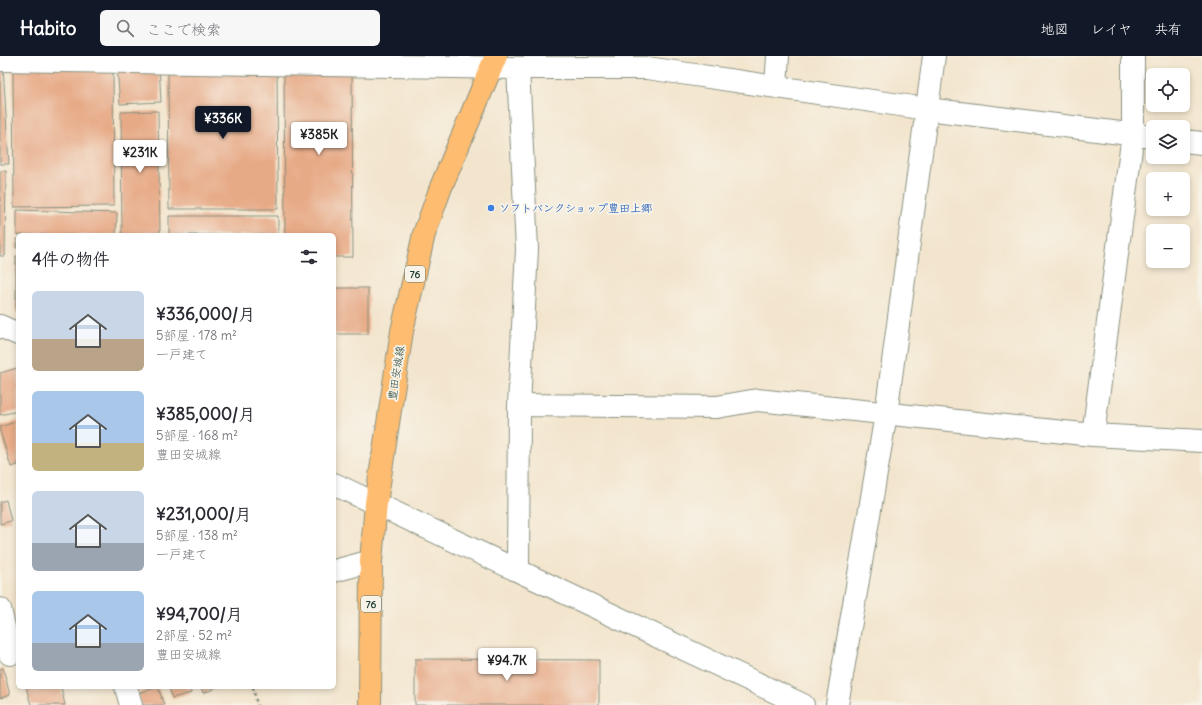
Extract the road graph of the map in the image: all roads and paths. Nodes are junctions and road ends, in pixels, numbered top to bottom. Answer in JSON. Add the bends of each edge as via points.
{"nodes":[{"id":1,"x":778,"y":56,"type":"edge"},
{"id":2,"x":934,"y":56,"type":"edge"},
{"id":3,"x":1133,"y":56,"type":"edge"},
{"id":4,"x":0,"y":60,"type":"edge"},
{"id":5,"x":493,"y":62,"type":"edge"},
{"id":6,"x":518,"y":68,"type":"junction"},
{"id":7,"x":776,"y":86,"type":"junction"},
{"id":8,"x":927,"y":109,"type":"junction"},
{"id":9,"x":1143,"y":136,"type":"edge"},
{"id":10,"x":1190,"y":142,"type":"edge"},
{"id":11,"x":1202,"y":143,"type":"edge"},
{"id":12,"x":0,"y":326,"type":"edge"},
{"id":13,"x":16,"y":333,"type":"edge"},
{"id":14,"x":519,"y":405,"type":"junction"},
{"id":15,"x":886,"y":414,"type":"junction"},
{"id":16,"x":1093,"y":434,"type":"junction"},
{"id":17,"x":1202,"y":441,"type":"edge"},
{"id":18,"x":336,"y":485,"type":"edge"},
{"id":19,"x":376,"y":503,"type":"junction"},
{"id":20,"x":371,"y":561,"type":"junction"},
{"id":21,"x":336,"y":570,"type":"edge"},
{"id":22,"x":518,"y":570,"type":"junction"},
{"id":23,"x":0,"y":609,"type":"edge"},
{"id":24,"x":9,"y":654,"type":"edge"},
{"id":25,"x":127,"y":689,"type":"edge"},
{"id":26,"x":253,"y":689,"type":"edge"},
{"id":27,"x":131,"y":705,"type":"edge"},
{"id":28,"x":257,"y":705,"type":"edge"},
{"id":29,"x":370,"y":705,"type":"edge"},
{"id":30,"x":804,"y":705,"type":"edge"},
{"id":31,"x":837,"y":705,"type":"edge"}],
"edges":[{"from":1,"to":7,"type":"street"},
{"from":2,"to":8,"type":"street"},
{"from":3,"to":9,"type":"street"},
{"from":4,"to":5,"type":"street"},
{"from":5,"to":6,"type":"street"},
{"from":5,"to":19,"type":"main road","name":"豊田安城線","number":"76","via":[[424,234],[402,330]]},
{"from":6,"to":7,"type":"street","via":[[647,68]]},
{"from":6,"to":14,"type":"street","via":[[527,249]]},
{"from":7,"to":8,"type":"street"},
{"from":8,"to":9,"type":"street"},
{"from":8,"to":15,"type":"street"},
{"from":9,"to":16,"type":"street"},
{"from":10,"to":11,"type":"street"},
{"from":12,"to":13,"type":"street"},
{"from":14,"to":15,"type":"street","via":[[717,407],[757,400]]},
{"from":14,"to":22,"type":"street"},
{"from":15,"to":16,"type":"street"},
{"from":15,"to":31,"type":"street"},
{"from":16,"to":17,"type":"street"},
{"from":18,"to":19,"type":"street"},
{"from":19,"to":20,"type":"main road","name":"豊田安城線","number":"76"},
{"from":19,"to":22,"type":"street"},
{"from":20,"to":21,"type":"street"},
{"from":20,"to":29,"type":"main road","name":"豊田安城線","number":"76"},
{"from":22,"to":30,"type":"street"},
{"from":23,"to":24,"type":"street"},
{"from":25,"to":27,"type":"street"},
{"from":26,"to":28,"type":"path"}]}
